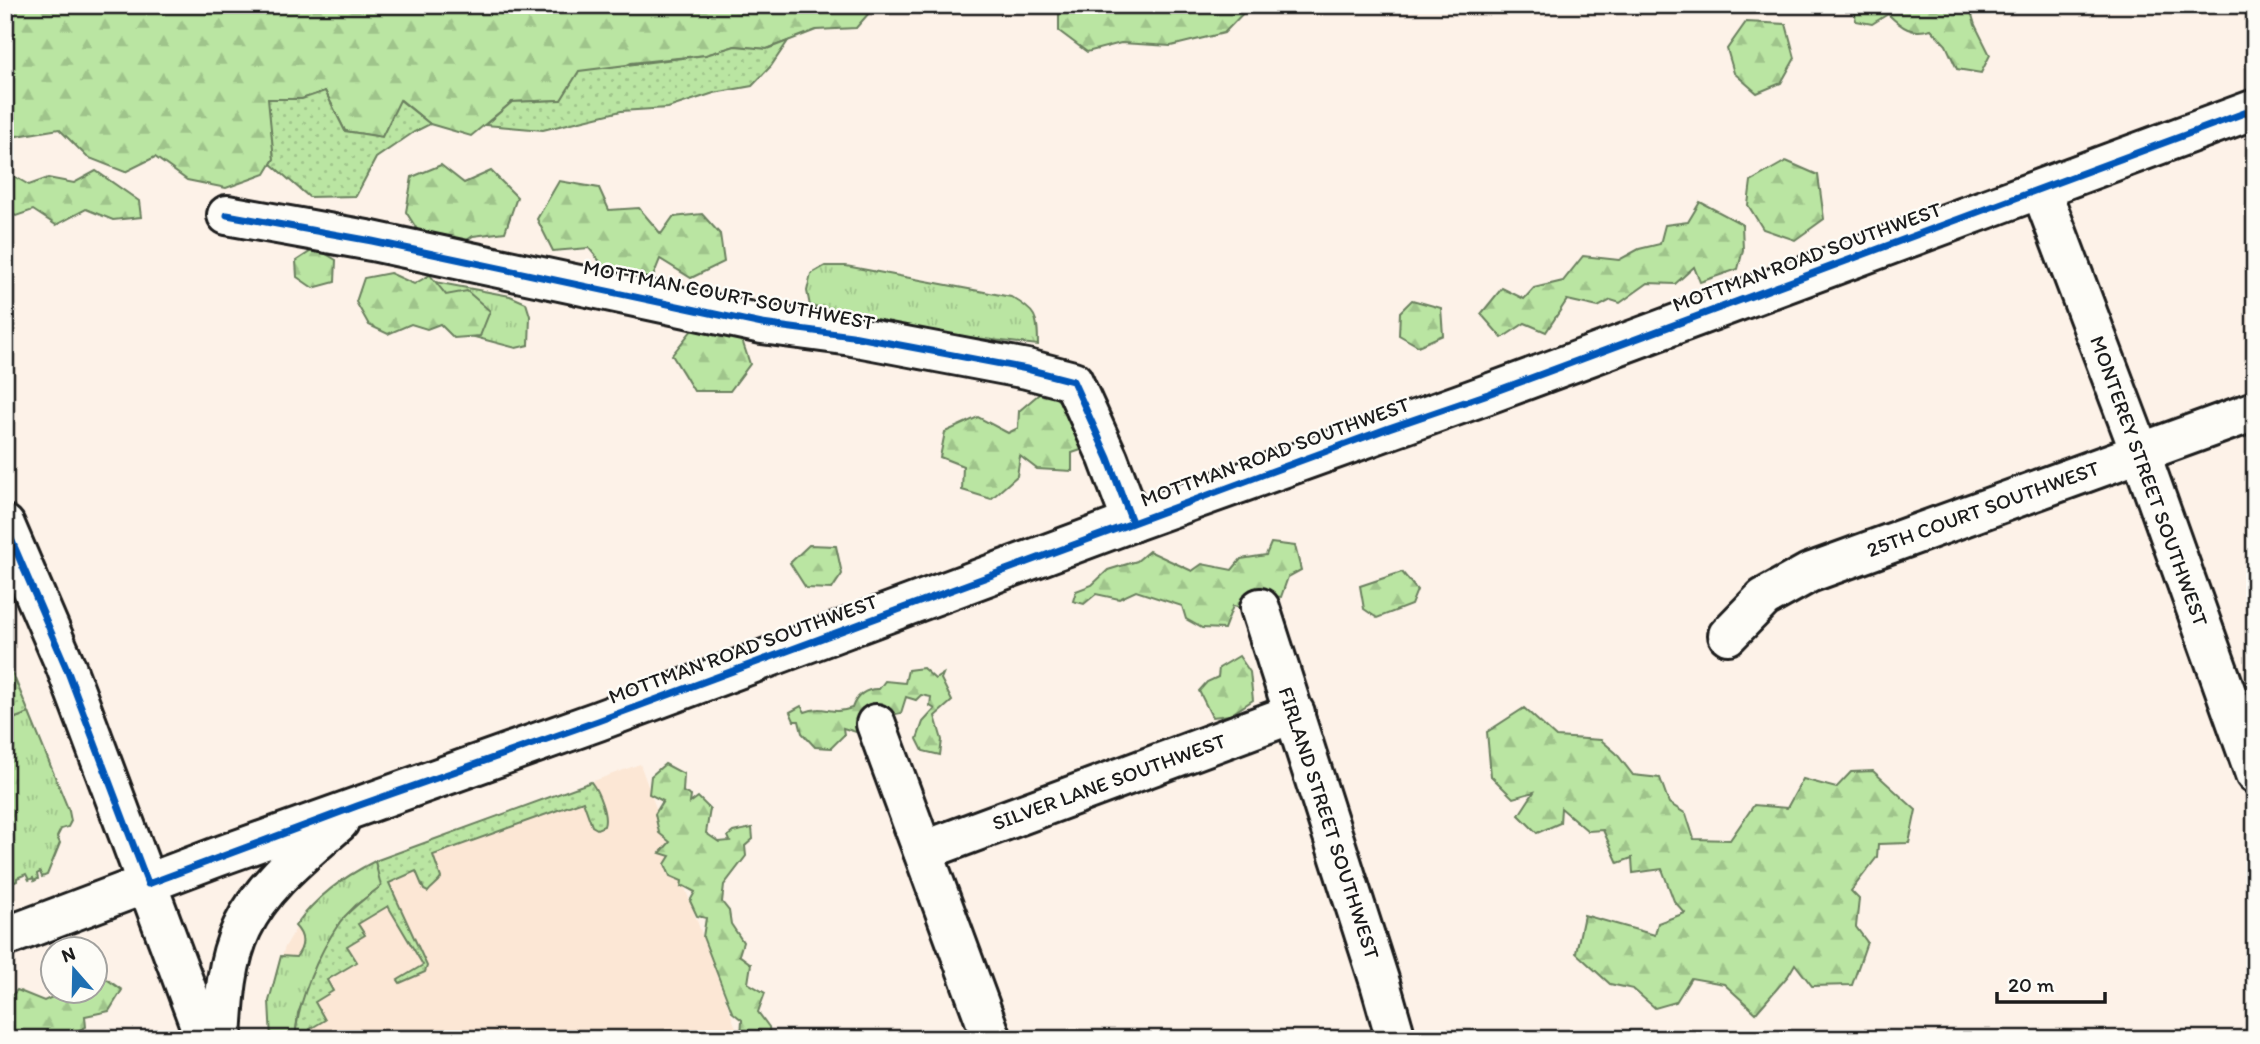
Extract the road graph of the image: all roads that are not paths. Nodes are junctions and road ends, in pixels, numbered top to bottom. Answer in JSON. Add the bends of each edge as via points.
{"nodes":[{"id":1,"x":2255,"y":109,"type":"edge"},
{"id":2,"x":2041,"y":190,"type":"junction"},
{"id":3,"x":227,"y":215,"type":"dead end"},
{"id":4,"x":2255,"y":411,"type":"edge"},
{"id":5,"x":2140,"y":452,"type":"junction"},
{"id":6,"x":1132,"y":522,"type":"junction"},
{"id":7,"x":5,"y":525,"type":"edge"},
{"id":8,"x":1260,"y":608,"type":"dead end"},
{"id":9,"x":1728,"y":635,"type":"dead end"},
{"id":10,"x":1295,"y":713,"type":"junction"},
{"id":11,"x":876,"y":724,"type":"dead end"},
{"id":12,"x":2255,"y":774,"type":"edge"},
{"id":13,"x":357,"y":806,"type":"junction"},
{"id":14,"x":923,"y":851,"type":"junction"},
{"id":15,"x":148,"y":884,"type":"junction"},
{"id":16,"x":5,"y":937,"type":"edge"},
{"id":17,"x":205,"y":1039,"type":"edge"},
{"id":18,"x":222,"y":1039,"type":"edge"},
{"id":19,"x":992,"y":1039,"type":"edge"},
{"id":20,"x":1395,"y":1039,"type":"edge"}],
"edges":[{"from":1,"to":2,"type":"street","name":"MOTTMAN ROAD SOUTHWEST"},
{"from":2,"to":5,"type":"street","name":"MONTEREY STREET SOUTHWEST"},
{"from":2,"to":6,"type":"street","name":"MOTTMAN ROAD SOUTHWEST"},
{"from":3,"to":6,"type":"street","name":"MOTTMAN COURT SOUTHWEST","via":[[762,324],[852,336],[1073,381]]},
{"from":4,"to":5,"type":"street","name":"25TH COURT SOUTHWEST"},
{"from":5,"to":9,"type":"street","name":"25TH COURT SOUTHWEST","via":[[1809,573],[1764,598]]},
{"from":5,"to":12,"type":"street","name":"MONTEREY STREET SOUTHWEST"},
{"from":6,"to":13,"type":"street","name":"MOTTMAN ROAD SOUTHWEST"},
{"from":7,"to":15,"type":"street","via":[[66,667]]},
{"from":8,"to":10,"type":"street","name":"FIRLAND STREET SOUTHWEST"},
{"from":10,"to":14,"type":"street","name":"SILVER LANE SOUTHWEST"},
{"from":10,"to":20,"type":"street","name":"FIRLAND STREET SOUTHWEST"},
{"from":11,"to":14,"type":"street"},
{"from":13,"to":15,"type":"street","name":"MOTTMAN ROAD SOUTHWEST"},
{"from":13,"to":18,"type":"street","via":[[297,858],[248,916],[235,945],[227,982]]},
{"from":14,"to":19,"type":"street"},
{"from":15,"to":16,"type":"street","name":"MOTTMAN ROAD SOUTHWEST"},
{"from":15,"to":17,"type":"street"}]}
